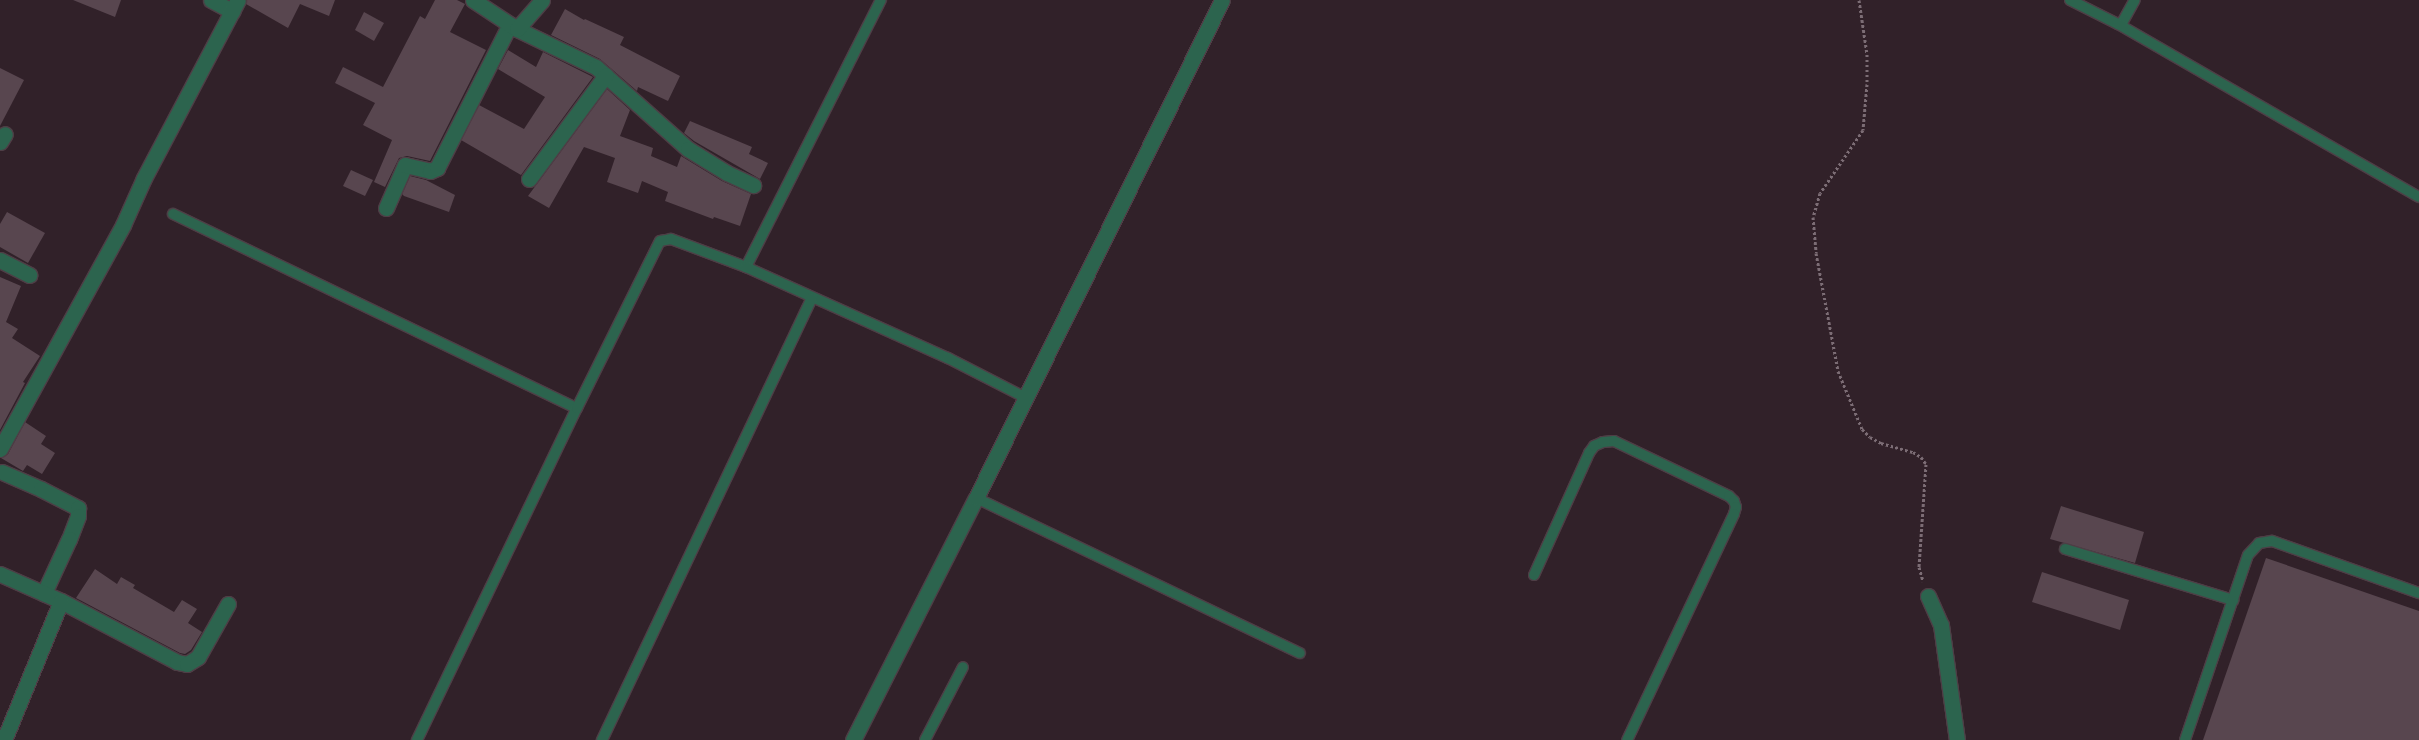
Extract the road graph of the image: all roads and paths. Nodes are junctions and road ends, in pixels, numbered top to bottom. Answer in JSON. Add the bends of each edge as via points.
{"nodes":[{"id":1,"x":211,"y":0,"type":"edge"},
{"id":2,"x":473,"y":0,"type":"edge"},
{"id":3,"x":542,"y":0,"type":"edge"},
{"id":4,"x":881,"y":0,"type":"edge"},
{"id":5,"x":1222,"y":0,"type":"edge"},
{"id":6,"x":1859,"y":0,"type":"edge"},
{"id":7,"x":2070,"y":0,"type":"edge"},
{"id":8,"x":2135,"y":0,"type":"edge"},
{"id":9,"x":235,"y":6,"type":"edge"},
{"id":10,"x":2118,"y":24,"type":"junction"},
{"id":11,"x":514,"y":27,"type":"junction"},
{"id":12,"x":606,"y":75,"type":"junction"},
{"id":13,"x":529,"y":179,"type":"dead end"},
{"id":14,"x":753,"y":185,"type":"dead end"},
{"id":15,"x":2419,"y":197,"type":"edge"},
{"id":16,"x":386,"y":208,"type":"dead end"},
{"id":17,"x":173,"y":214,"type":"dead end"},
{"id":18,"x":0,"y":260,"type":"edge"},
{"id":19,"x":746,"y":267,"type":"junction"},
{"id":20,"x":29,"y":275,"type":"dead end"},
{"id":21,"x":812,"y":298,"type":"junction"},
{"id":22,"x":1026,"y":398,"type":"junction"},
{"id":23,"x":577,"y":408,"type":"junction"},
{"id":24,"x":0,"y":449,"type":"edge"},
{"id":25,"x":1,"y":473,"type":"edge"},
{"id":26,"x":976,"y":498,"type":"junction"},
{"id":27,"x":2065,"y":549,"type":"dead end"},
{"id":28,"x":0,"y":574,"type":"edge"},
{"id":29,"x":1534,"y":575,"type":"dead end"},
{"id":30,"x":44,"y":593,"type":"junction"},
{"id":31,"x":2419,"y":594,"type":"edge"},
{"id":32,"x":1928,"y":596,"type":"joint"},
{"id":33,"x":2233,"y":600,"type":"junction"},
{"id":34,"x":61,"y":601,"type":"junction"},
{"id":35,"x":228,"y":604,"type":"dead end"},
{"id":36,"x":1300,"y":653,"type":"dead end"},
{"id":37,"x":963,"y":667,"type":"dead end"},
{"id":38,"x":3,"y":735,"type":"edge"},
{"id":39,"x":417,"y":740,"type":"edge"},
{"id":40,"x":602,"y":740,"type":"edge"},
{"id":41,"x":853,"y":740,"type":"edge"},
{"id":42,"x":925,"y":740,"type":"edge"},
{"id":43,"x":1627,"y":740,"type":"edge"},
{"id":44,"x":1957,"y":740,"type":"edge"},
{"id":45,"x":2185,"y":740,"type":"edge"}],
"edges":[{"from":1,"to":9,"type":"street"},
{"from":2,"to":11,"type":"street"},
{"from":3,"to":11,"type":"street"},
{"from":4,"to":19,"type":"lane"},
{"from":5,"to":22,"type":"street"},
{"from":6,"to":32,"type":"path","via":[[1867,54],[1863,130],[1820,193],[1813,217],[1816,252],[1838,371],[1862,429],[1881,443],[1913,452],[1926,464],[1919,567]]},
{"from":7,"to":10,"type":"lane"},
{"from":8,"to":10,"type":"lane","via":[[2122,23]]},
{"from":9,"to":24,"type":"street","via":[[144,178],[123,225]]},
{"from":10,"to":15,"type":"lane"},
{"from":11,"to":12,"type":"street"},
{"from":11,"to":16,"type":"street","via":[[437,168],[430,171],[406,165]]},
{"from":12,"to":13,"type":"street"},
{"from":12,"to":14,"type":"street","via":[[688,150]]},
{"from":17,"to":23,"type":"lane"},
{"from":18,"to":20,"type":"street"},
{"from":19,"to":21,"type":"lane"},
{"from":19,"to":23,"type":"lane","via":[[671,239],[660,241]]},
{"from":21,"to":22,"type":"lane","via":[[948,358]]},
{"from":21,"to":40,"type":"lane"},
{"from":22,"to":26,"type":"street"},
{"from":23,"to":39,"type":"lane"},
{"from":25,"to":30,"type":"street","via":[[41,488],[78,508],[70,539]]},
{"from":26,"to":36,"type":"lane"},
{"from":26,"to":41,"type":"street"},
{"from":27,"to":33,"type":"lane"},
{"from":28,"to":30,"type":"street"},
{"from":29,"to":43,"type":"lane","via":[[1589,453],[1602,442],[1614,441],[1734,501],[1734,514]]},
{"from":30,"to":34,"type":"street"},
{"from":31,"to":33,"type":"lane","via":[[2272,541],[2259,543],[2252,549]]},
{"from":32,"to":44,"type":"street","via":[[1941,625]]},
{"from":33,"to":45,"type":"lane"},
{"from":34,"to":35,"type":"street","via":[[187,664],[198,657]]},
{"from":34,"to":38,"type":"street"},
{"from":37,"to":42,"type":"lane"}]}
